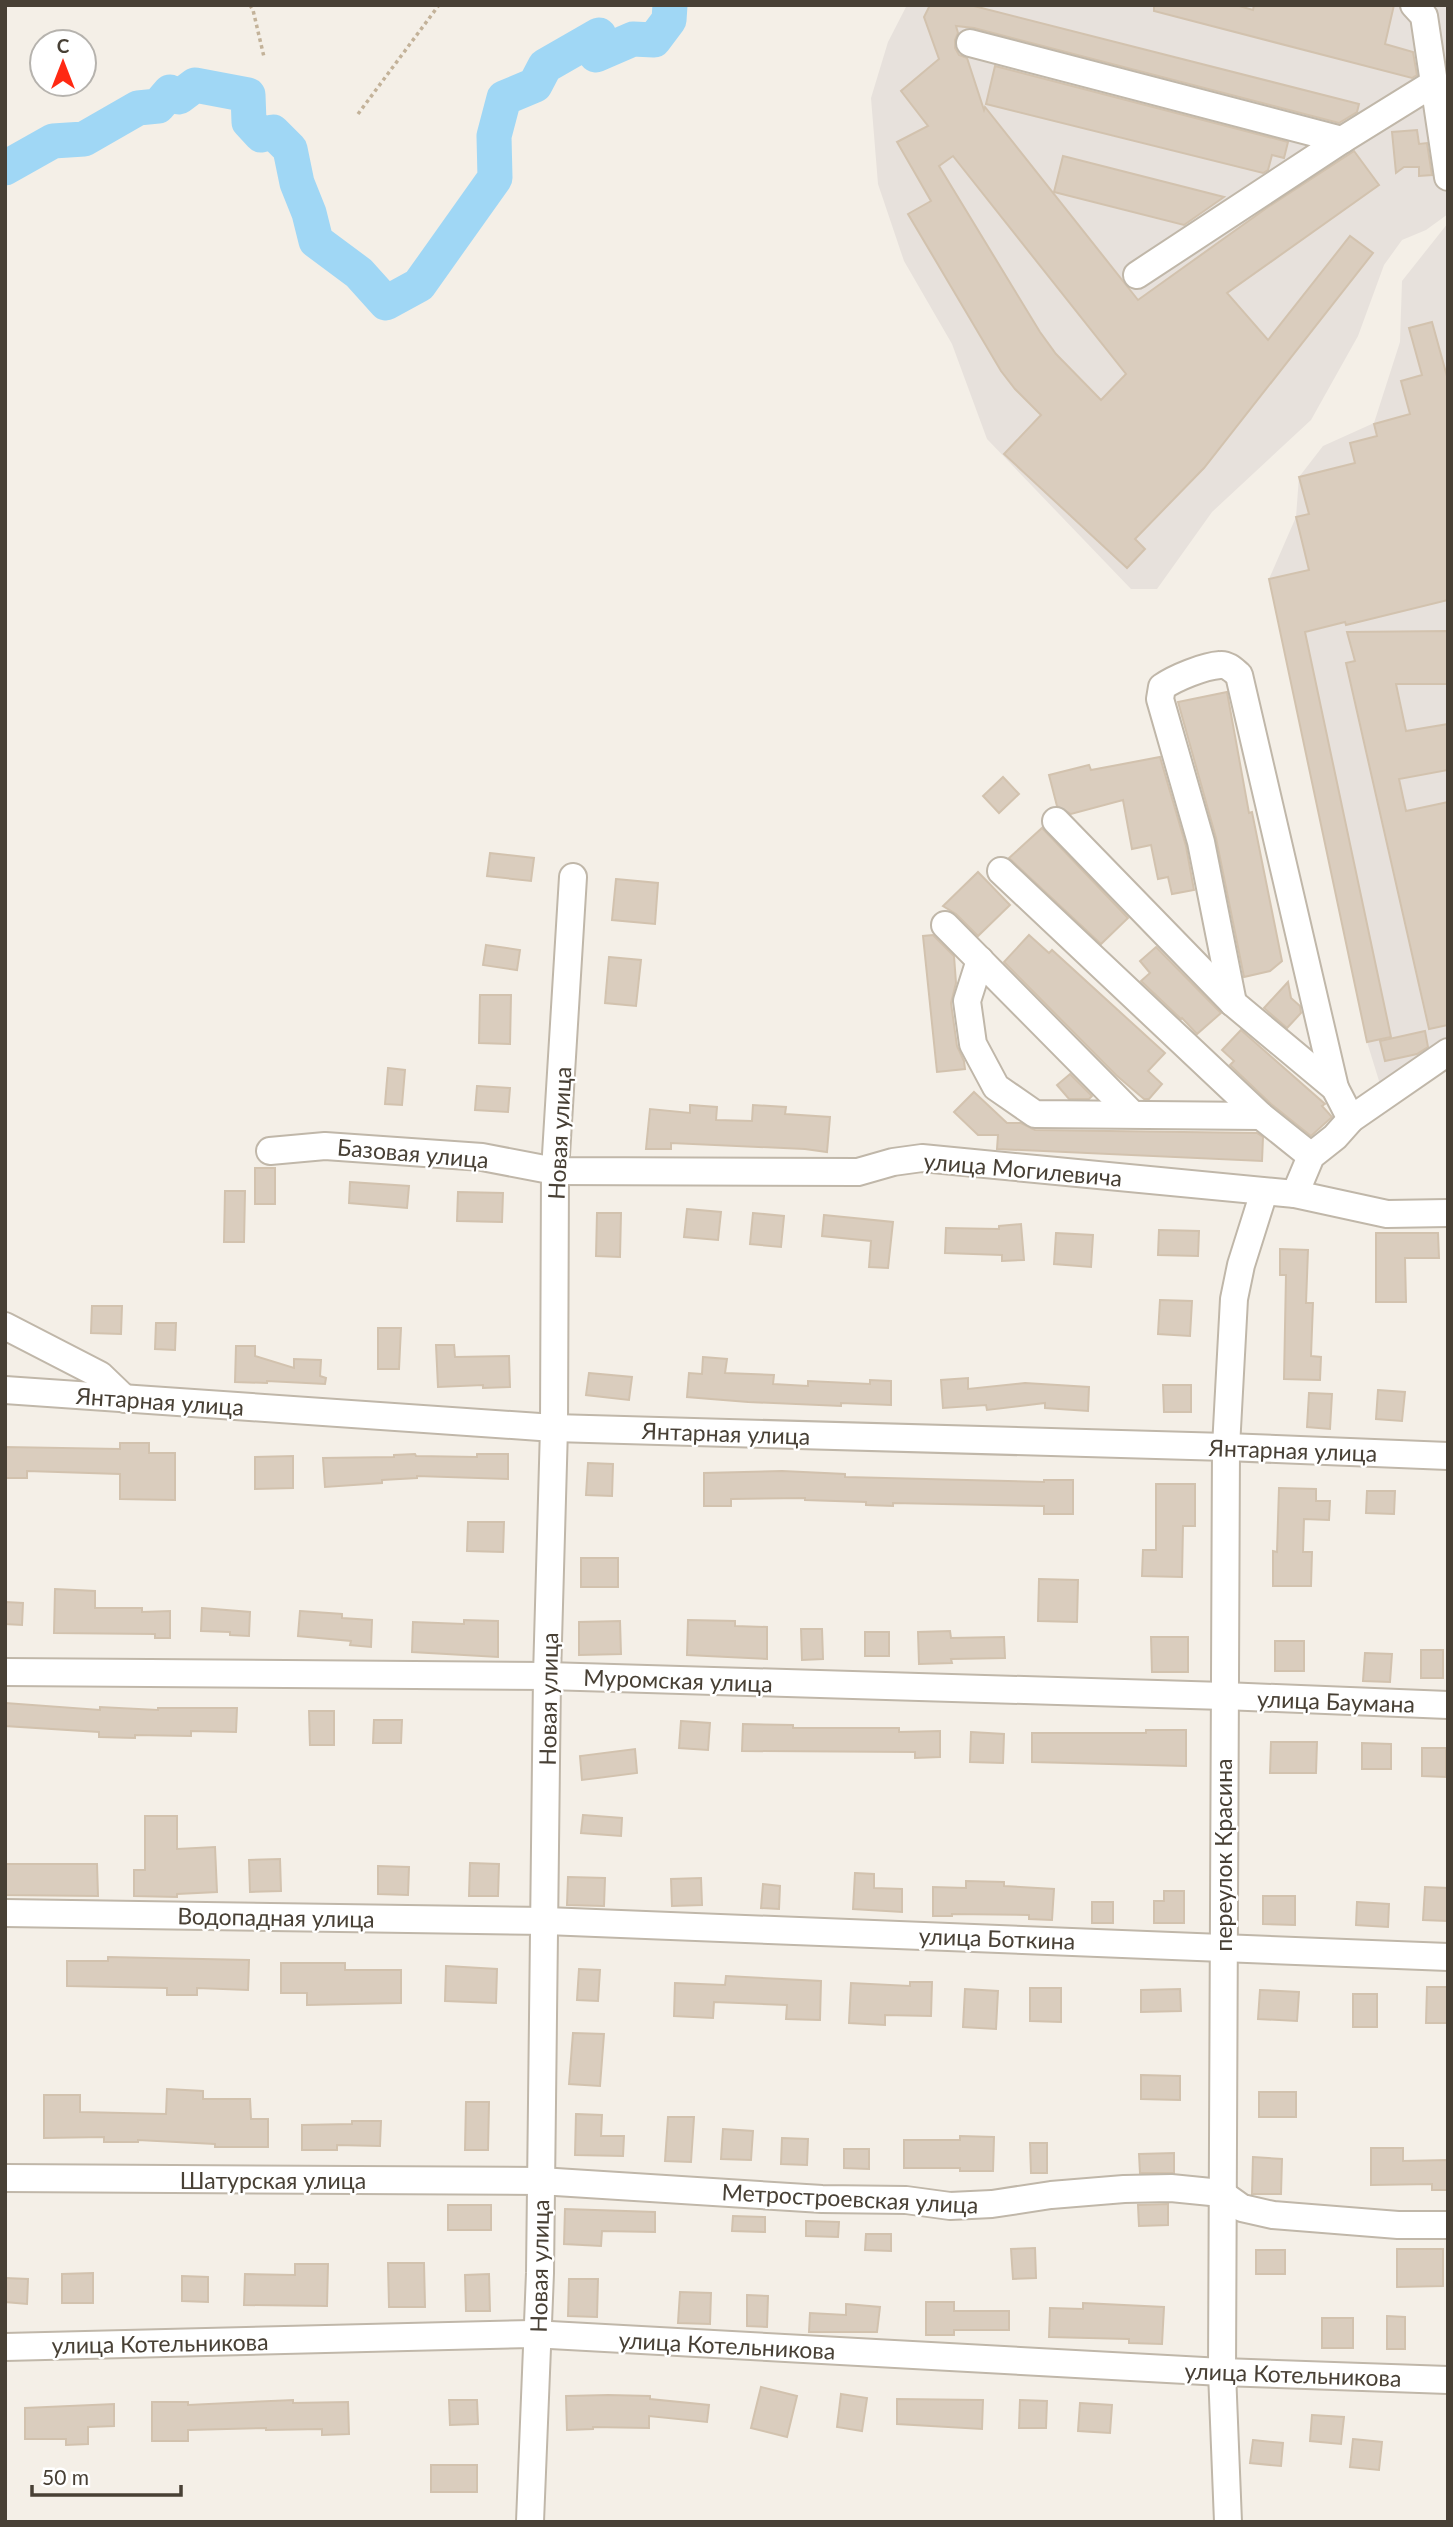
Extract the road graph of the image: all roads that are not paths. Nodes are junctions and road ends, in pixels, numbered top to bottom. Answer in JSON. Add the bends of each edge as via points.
{"nodes":[{"id":1,"x":1414,"y":5,"type":"edge"},
{"id":2,"x":970,"y":43,"type":"dead end"},
{"id":3,"x":1434,"y":83,"type":"junction"},
{"id":4,"x":1342,"y":140,"type":"junction"},
{"id":5,"x":1448,"y":177,"type":"edge"},
{"id":6,"x":1137,"y":275,"type":"dead end"},
{"id":7,"x":1056,"y":821,"type":"dead end"},
{"id":8,"x":1000,"y":871,"type":"dead end"},
{"id":9,"x":573,"y":877,"type":"dead end"},
{"id":10,"x":945,"y":925,"type":"dead end"},
{"id":11,"x":980,"y":960,"type":"junction"},
{"id":12,"x":1233,"y":1003,"type":"junction"},
{"id":13,"x":1448,"y":1052,"type":"edge"},
{"id":14,"x":1335,"y":1088,"type":"junction"},
{"id":15,"x":1132,"y":1114,"type":"junction"},
{"id":16,"x":1261,"y":1116,"type":"junction"},
{"id":17,"x":1351,"y":1119,"type":"junction"},
{"id":18,"x":271,"y":1151,"type":"dead end"},
{"id":19,"x":1311,"y":1156,"type":"junction"},
{"id":20,"x":555,"y":1171,"type":"junction"},
{"id":21,"x":1264,"y":1192,"type":"junction"},
{"id":22,"x":1295,"y":1194,"type":"junction"},
{"id":23,"x":1448,"y":1213,"type":"edge"},
{"id":24,"x":5,"y":1326,"type":"edge"},
{"id":25,"x":5,"y":1390,"type":"edge"},
{"id":26,"x":125,"y":1399,"type":"junction"},
{"id":27,"x":554,"y":1428,"type":"junction"},
{"id":28,"x":1226,"y":1447,"type":"junction"},
{"id":29,"x":1448,"y":1455,"type":"edge"},
{"id":30,"x":5,"y":1672,"type":"edge"},
{"id":31,"x":547,"y":1676,"type":"junction"},
{"id":32,"x":1224,"y":1696,"type":"junction"},
{"id":33,"x":1448,"y":1705,"type":"edge"},
{"id":34,"x":5,"y":1913,"type":"edge"},
{"id":35,"x":546,"y":1921,"type":"junction"},
{"id":36,"x":1222,"y":1947,"type":"junction"},
{"id":37,"x":1448,"y":1957,"type":"edge"},
{"id":38,"x":5,"y":2178,"type":"edge"},
{"id":39,"x":540,"y":2181,"type":"junction"},
{"id":40,"x":1222,"y":2193,"type":"junction"},
{"id":41,"x":1448,"y":2225,"type":"edge"},
{"id":42,"x":537,"y":2335,"type":"junction"},
{"id":43,"x":5,"y":2347,"type":"edge"},
{"id":44,"x":1222,"y":2372,"type":"junction"},
{"id":45,"x":1448,"y":2380,"type":"edge"},
{"id":46,"x":530,"y":2522,"type":"edge"},
{"id":47,"x":1228,"y":2522,"type":"edge"}],
"edges":[{"from":1,"to":3,"type":"street","via":[[1424,16]]},
{"from":2,"to":4,"type":"street"},
{"from":3,"to":4,"type":"street"},
{"from":3,"to":5,"type":"street"},
{"from":4,"to":6,"type":"street"},
{"from":7,"to":12,"type":"street"},
{"from":8,"to":16,"type":"street"},
{"from":9,"to":20,"type":"street","name":"Новая улица"},
{"from":10,"to":11,"type":"street"},
{"from":11,"to":15,"type":"street"},
{"from":11,"to":15,"type":"street","via":[[967,1001],[973,1044],[996,1087],[1035,1114]]},
{"from":12,"to":14,"type":"street"},
{"from":12,"to":14,"type":"street","via":[[1201,842],[1160,699],[1162,687],[1173,679],[1221,664],[1239,675]]},
{"from":13,"to":17,"type":"street"},
{"from":14,"to":17,"type":"street"},
{"from":15,"to":16,"type":"street"},
{"from":16,"to":19,"type":"street"},
{"from":17,"to":19,"type":"street"},
{"from":18,"to":20,"type":"street","name":"Базовая улица","via":[[325,1146],[482,1157]]},
{"from":19,"to":22,"type":"street"},
{"from":20,"to":21,"type":"street","name":"улица Могилевича","via":[[858,1172],[922,1158]]},
{"from":20,"to":27,"type":"street","name":"Новая улица"},
{"from":21,"to":22,"type":"street","name":"улица Могилевича"},
{"from":21,"to":28,"type":"street","name":"переулок Красина","via":[[1234,1299]]},
{"from":22,"to":23,"type":"street","name":"улица Могилевича","via":[[1387,1214]]},
{"from":24,"to":26,"type":"street","via":[[100,1376]]},
{"from":25,"to":26,"type":"street","name":"Янтарная улица"},
{"from":26,"to":27,"type":"street","name":"Янтарная улица"},
{"from":27,"to":28,"type":"street","name":"Янтарная улица"},
{"from":27,"to":31,"type":"street","name":"Новая улица"},
{"from":28,"to":29,"type":"street","name":"Янтарная улица"},
{"from":28,"to":32,"type":"street","name":"переулок Красина"},
{"from":30,"to":31,"type":"street","name":"Муромская улица"},
{"from":31,"to":32,"type":"street","name":"Муромская улица"},
{"from":31,"to":35,"type":"street","name":"Новая улица"},
{"from":32,"to":33,"type":"street","name":"улица Баумана"},
{"from":32,"to":36,"type":"street","name":"переулок Красина"},
{"from":34,"to":35,"type":"street","name":"Водопадная улица"},
{"from":35,"to":36,"type":"street","name":"улица Боткина"},
{"from":35,"to":39,"type":"street","name":"Новая улица"},
{"from":36,"to":37,"type":"street","name":"улица Боткина"},
{"from":36,"to":40,"type":"street","name":"переулок Красина"},
{"from":38,"to":39,"type":"street","name":"Шатурская улица"},
{"from":39,"to":40,"type":"street","name":"Метростроевская улица","via":[[950,2206],[1124,2189]]},
{"from":39,"to":42,"type":"street","name":"Новая улица"},
{"from":40,"to":41,"type":"street","name":"Метростроевская улица","via":[[1242,2208],[1273,2215]]},
{"from":40,"to":44,"type":"street","name":"переулок Красина"},
{"from":42,"to":43,"type":"street","name":"улица Котельникова"},
{"from":42,"to":44,"type":"street","name":"улица Котельникова"},
{"from":42,"to":46,"type":"street","name":"Новая улица"},
{"from":44,"to":45,"type":"street","name":"улица Котельникова"},
{"from":44,"to":47,"type":"street","name":"переулок Красина"}]}
